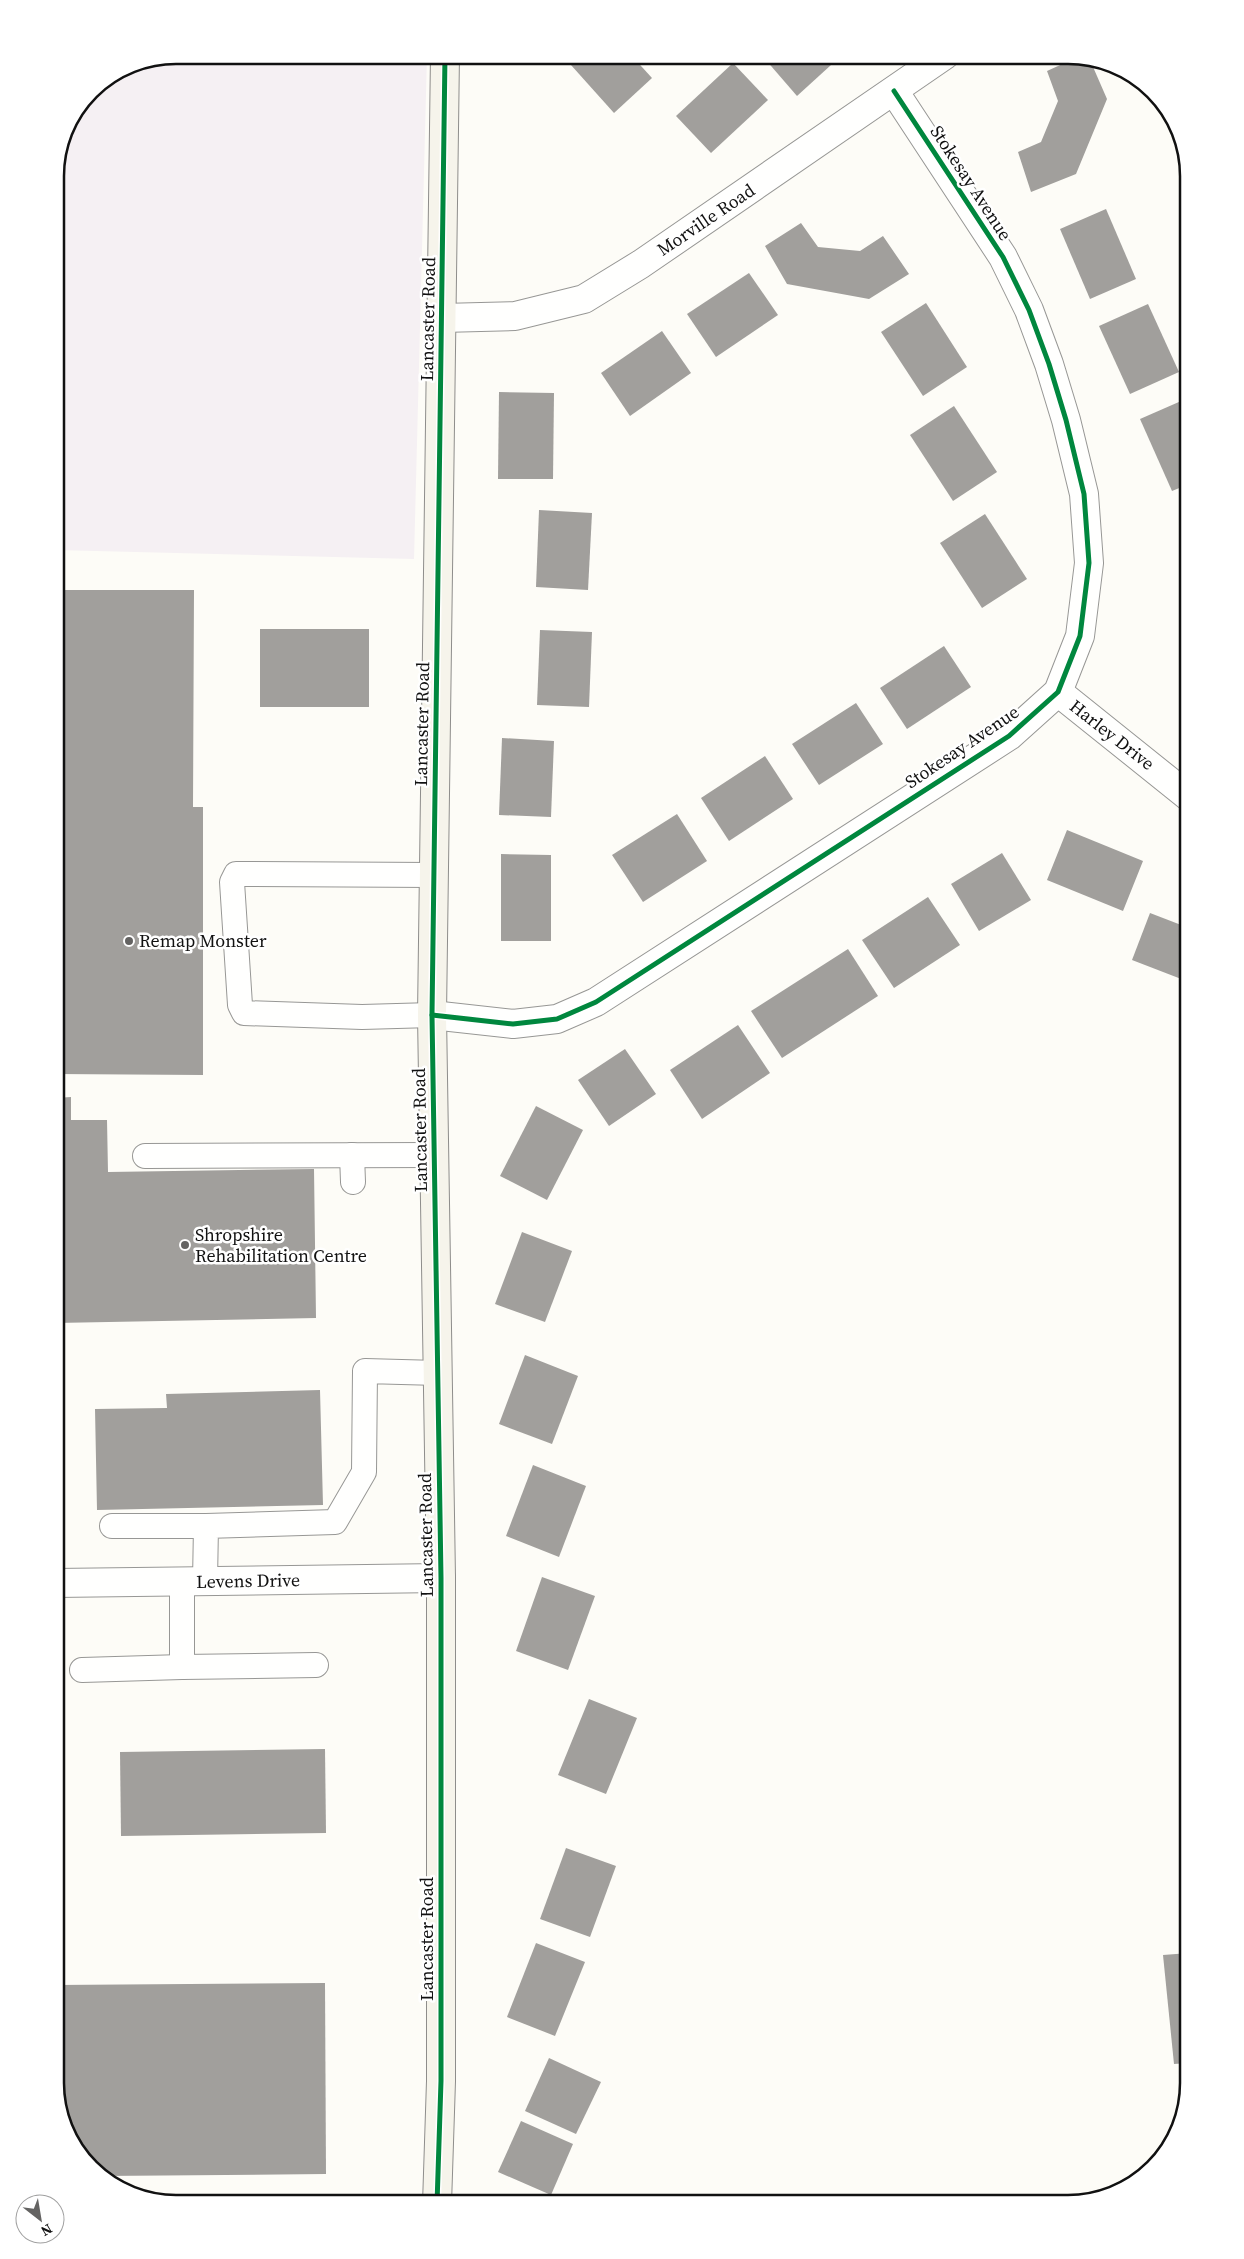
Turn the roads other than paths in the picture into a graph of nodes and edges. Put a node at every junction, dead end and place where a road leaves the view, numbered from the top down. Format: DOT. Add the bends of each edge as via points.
graph roads {
  1 [pos="445,64"];
  2 [pos="932,64"];
  3 [pos="894,91"];
  4 [pos="442,318"];
  5 [pos="1058,692"];
  6 [pos="1180,790"];
  7 [pos="434,875"];
  8 [pos="432,1015"];
  9 [pos="352,1155"];
  10 [pos="435,1155"];
  11 [pos="145,1156"];
  12 [pos="352,1182"];
  13 [pos="438,1373"];
  14 [pos="112,1526"];
  15 [pos="206,1526"];
  16 [pos="441,1578"];
  17 [pos="194,1581"];
  18 [pos="64,1583"];
  19 [pos="316,1665"];
  20 [pos="182,1668"];
  21 [pos="82,1670"];
  22 [pos="437,2195"];
  1 -- 4 [label="street, Lancaster Road"];
  2 -- 3 [label="street, Morville Road"];
  3 -- 4 [label="street, Morville Road" via="649,259 584,299 515,316"];
  3 -- 5 [label="street, Stokesay Avenue" via="1003,257 1029,310 1066,420 1084,494 1089,563 1080,636"];
  4 -- 7 [label="street, Lancaster Road"];
  5 -- 6 [label="street, Harley Drive"];
  5 -- 8 [label="street, Stokesay Avenue" via="1008,736 596,1002 557,1019 512,1024"];
  7 -- 8 [label="street, Lancaster Road"];
  7 -- 8 [label="lane" via="236,874 232,882 240,1005 244,1013 362,1017"];
  8 -- 10 [label="street, Lancaster Road"];
  9 -- 10 [label="lane"];
  9 -- 11 [label="lane"];
  9 -- 12 [label="lane"];
  10 -- 13 [label="street, Lancaster Road"];
  13 -- 15 [label="lane" via="365,1370 364,1472 335,1522"];
  13 -- 16 [label="street, Lancaster Road"];
  14 -- 15 [label="lane"];
  15 -- 17 [label="lane"];
  16 -- 17 [label="street, Levens Drive"];
  16 -- 22 [label="street, Lancaster Road"];
  17 -- 18 [label="street, Levens Drive"];
  17 -- 20 [label="lane"];
  19 -- 20 [label="lane"];
  20 -- 21 [label="lane"];
}
